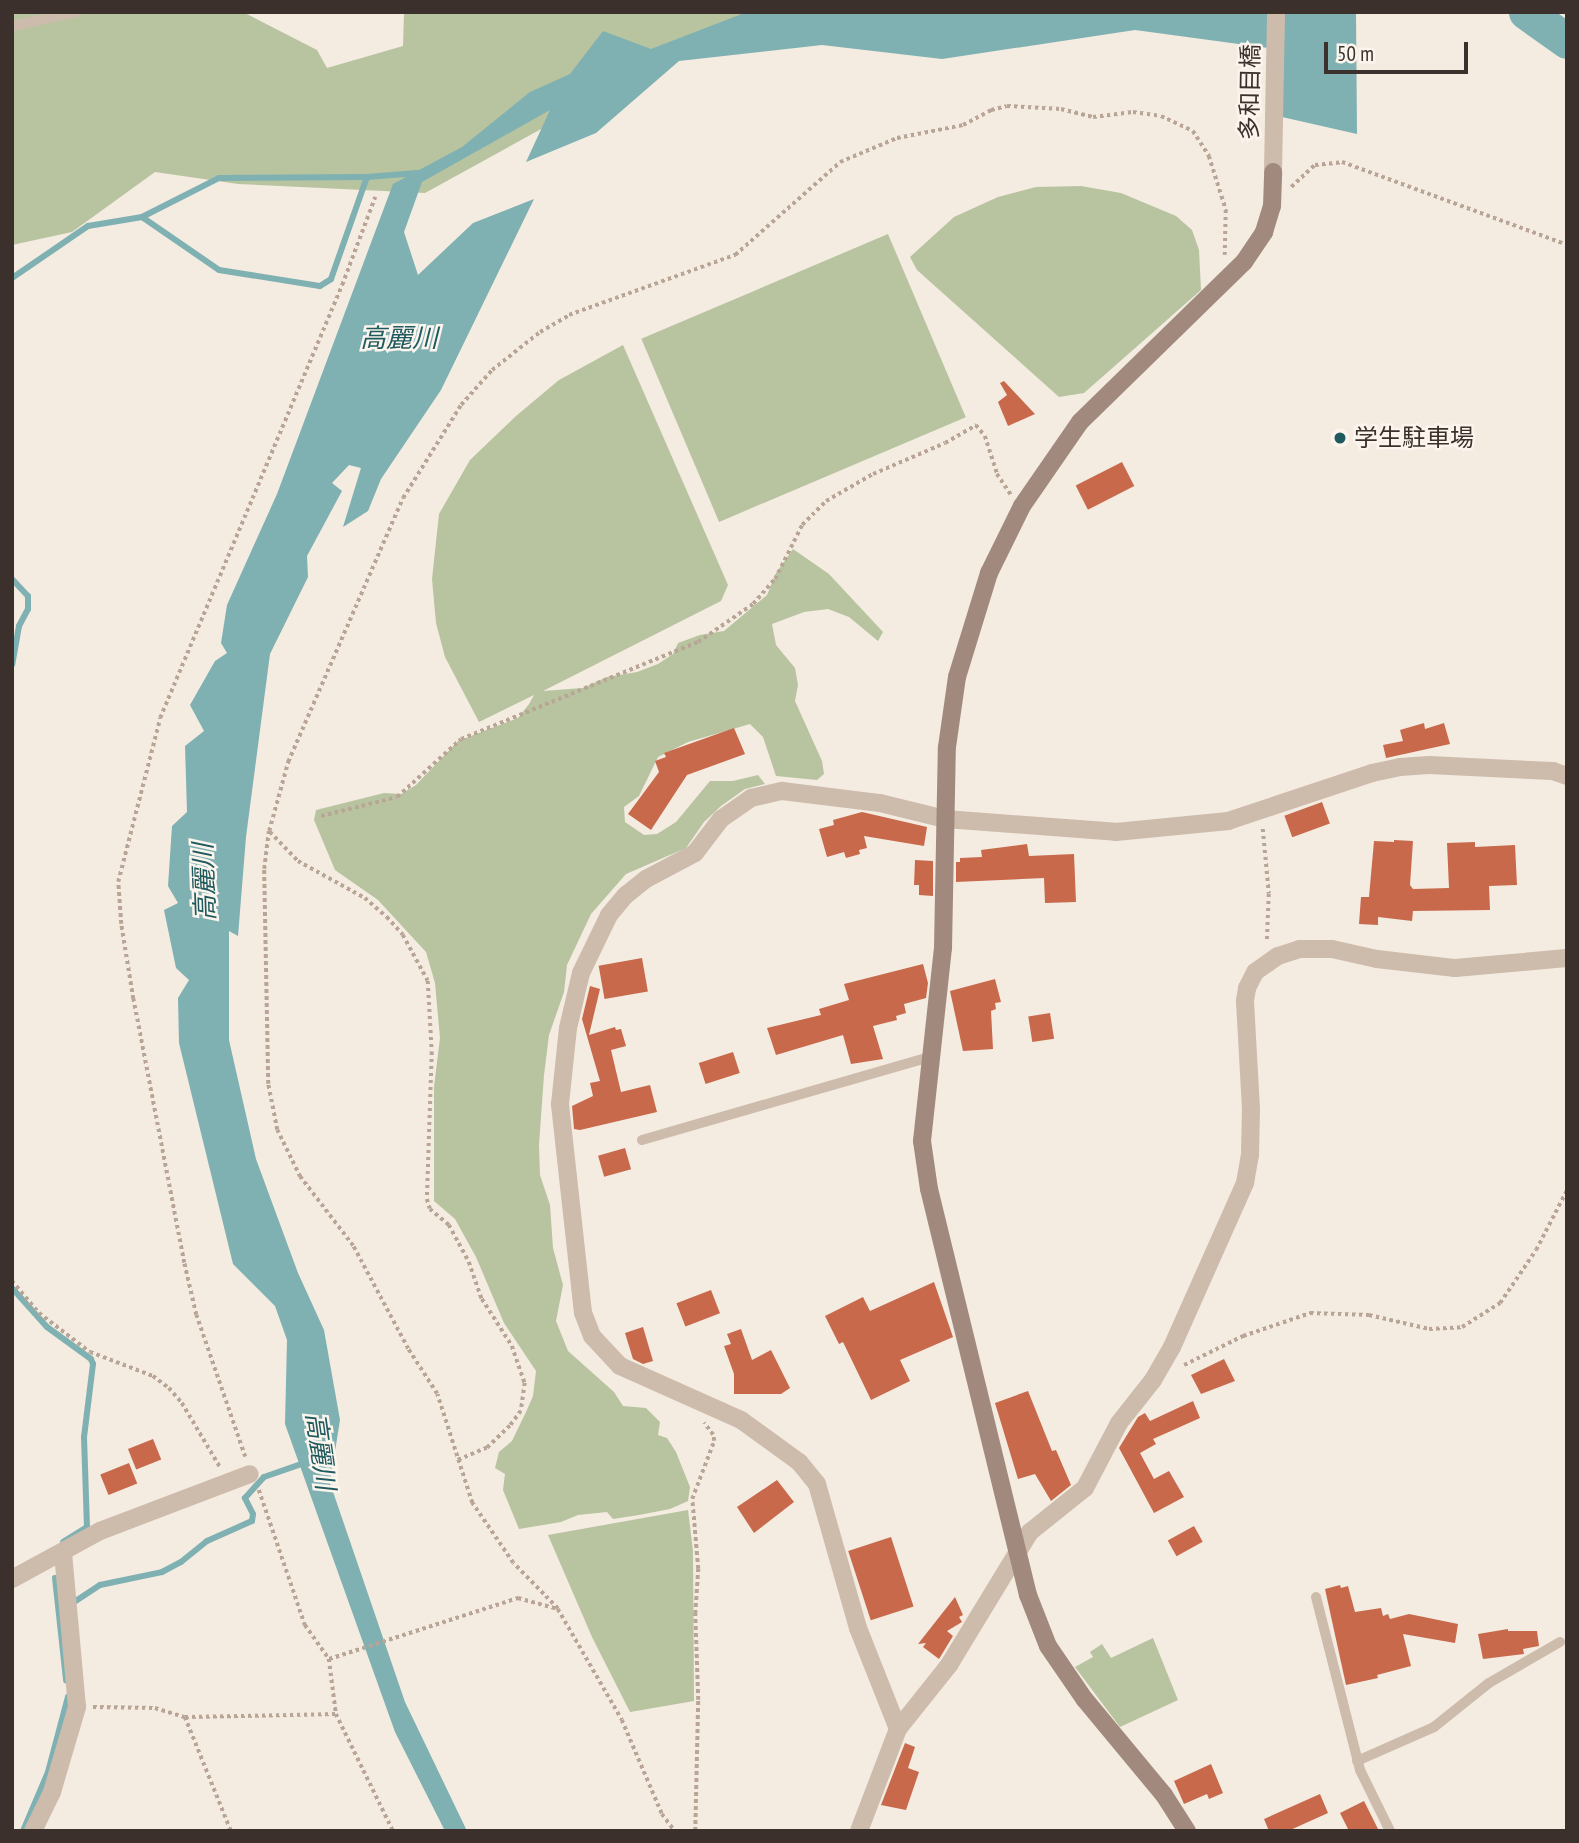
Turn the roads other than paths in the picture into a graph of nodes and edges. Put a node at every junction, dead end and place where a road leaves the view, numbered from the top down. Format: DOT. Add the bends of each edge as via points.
graph roads {
  1 [pos="77,12"];
  2 [pos="1276,12"];
  3 [pos="12,26"];
  4 [pos="1567,776"];
  5 [pos="946,819"];
  6 [pos="1567,958"];
  7 [pos="929,1057"];
  8 [pos="642,1140"];
  9 [pos="250,1475"];
  10 [pos="1017,1550"];
  11 [pos="63,1553"];
  12 [pos="12,1579"];
  13 [pos="1317,1597"];
  14 [pos="1560,1642"];
  15 [pos="898,1729"];
  16 [pos="1357,1761"];
  17 [pos="33,1831"];
  18 [pos="859,1831"];
  19 [pos="1186,1831"];
  20 [pos="1390,1831"];
  1 -- 3 [label="lane"];
  2 -- 5 [label="street, 多和目橋" via="1272,206 1264,233 1233,275 1080,422 1022,506 989,573 957,677 947,747"];
  4 -- 5 [label="street" via="1553,771 1400,767 1228,821 1115,832"];
  5 -- 7 [label="street" via="943,948"];
  5 -- 15 [label="street" via="880,803 782,791 751,798 721,819 695,853 626,894 599,931 581,973 568,1028 560,1104 583,1313 592,1336 620,1366 741,1420 799,1462 817,1484 858,1628"];
  6 -- 10 [label="street" via="1455,968 1332,949 1299,949 1255,972 1245,1001 1251,1109 1245,1183 1172,1348 1153,1380 1119,1423 1085,1488 1030,1532"];
  7 -- 8 [label="lane"];
  7 -- 10 [label="street" via="922,1141 929,1189"];
  9 -- 11 [label="street" via="100,1531"];
  10 -- 15 [label="street" via="949,1665"];
  10 -- 19 [label="street" via="1048,1646 1085,1700 1164,1795"];
  11 -- 12 [label="street"];
  11 -- 17 [label="street" via="77,1707 52,1792"];
  13 -- 16 [label="lane"];
  14 -- 16 [label="lane" via="1489,1683 1434,1727"];
  15 -- 18 [label="street"];
  16 -- 20 [label="lane"];
}
